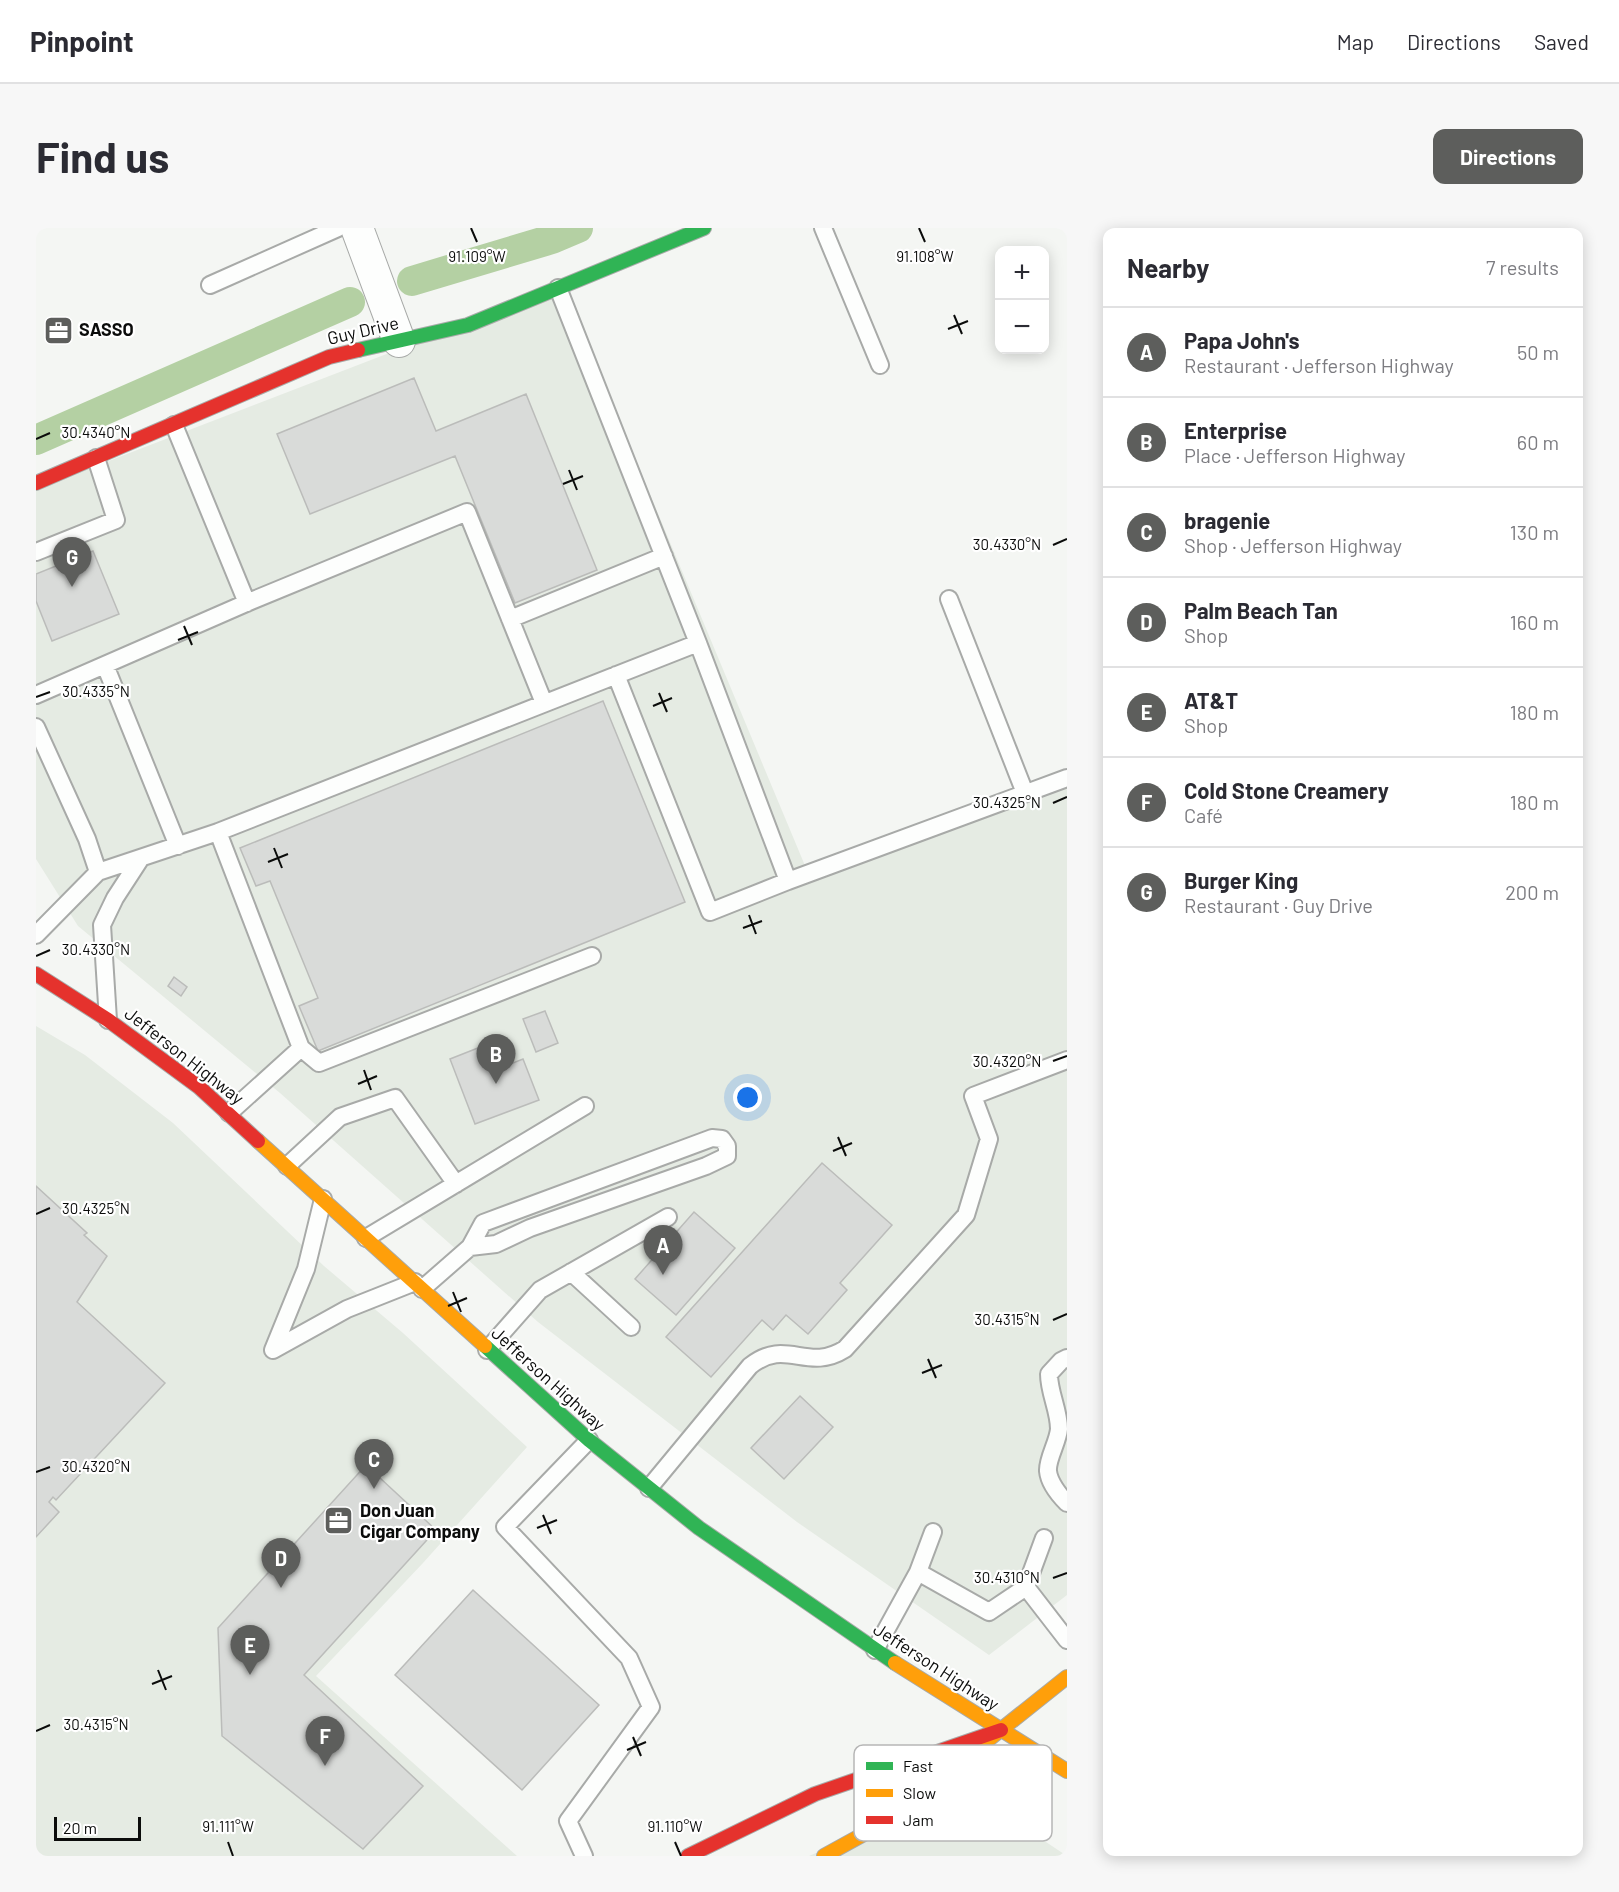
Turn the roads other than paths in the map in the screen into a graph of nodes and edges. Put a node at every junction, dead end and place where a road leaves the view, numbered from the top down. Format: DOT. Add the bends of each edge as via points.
graph roads {
  1 [pos="338,228"];
  2 [pos="357,228"];
  3 [pos="704,228"];
  4 [pos="823,228"];
  5 [pos="210,285"];
  6 [pos="558,288"];
  7 [pos="399,341"];
  8 [pos="880,365"];
  9 [pos="174,425"];
  10 [pos="96,458"];
  11 [pos="36,483"];
  12 [pos="36,552"];
  13 [pos="664,556"];
  14 [pos="949,599"];
  15 [pos="247,603"];
  16 [pos="510,619"];
  17 [pos="698,643"];
  18 [pos="105,665"];
  19 [pos="616,675"];
  20 [pos="36,695"];
  21 [pos="544,703"];
  22 [pos="36,727"];
  23 [pos="1067,777"];
  24 [pos="1025,793"];
  25 [pos="218,832"];
  26 [pos="178,846"];
  27 [pos="141,858"];
  28 [pos="98,872"];
  29 [pos="788,881"];
  30 [pos="36,935"];
  31 [pos="592,956"];
  32 [pos="36,974"];
  33 [pos="108,1020"];
  34 [pos="301,1048"];
  35 [pos="1067,1059"];
  36 [pos="585,1106"];
  37 [pos="229,1113"];
  38 [pos="287,1166"];
  39 [pos="456,1184"];
  40 [pos="323,1199"];
  41 [pos="668,1217"];
  42 [pos="366,1238"];
  43 [pos="470,1247"];
  44 [pos="571,1272"];
  45 [pos="419,1285"];
  46 [pos="631,1327"];
  47 [pos="487,1350"];
  48 [pos="1067,1358"];
  49 [pos="589,1440"];
  50 [pos="649,1488"];
  51 [pos="1067,1503"];
  52 [pos="933,1532"];
  53 [pos="1044,1538"];
  54 [pos="918,1572"];
  55 [pos="1026,1587"];
  56 [pos="1067,1640"];
  57 [pos="875,1650"];
  58 [pos="1067,1677"];
  59 [pos="1001,1730"];
  60 [pos="957,1745"];
  61 [pos="982,1745"];
  62 [pos="1025,1745"];
  63 [pos="1052,1762"];
  64 [pos="1067,1771"];
  65 [pos="854,1781"];
  66 [pos="854,1840"];
  67 [pos="584,1856"];
  68 [pos="687,1856"];
  69 [pos="824,1856"];
  1 -- 5 [label="lane"];
  2 -- 7 [label="street"];
  3 -- 6 [label="main road, Guy Drive"];
  4 -- 8 [label="lane"];
  6 -- 7 [label="main road, Guy Drive" via="468,325"];
  6 -- 13 [label="lane"];
  7 -- 9 [label="main road, Guy Drive" via="329,357"];
  9 -- 10 [label="main road, Guy Drive"];
  9 -- 15 [label="lane"];
  10 -- 11 [label="main road, Guy Drive"];
  10 -- 12 [label="lane" via="116,520"];
  13 -- 16 [label="lane"];
  13 -- 17 [label="lane"];
  14 -- 24 [label="lane"];
  15 -- 16 [label="lane" via="467,512"];
  15 -- 18 [label="lane"];
  16 -- 21 [label="lane"];
  17 -- 19 [label="lane"];
  17 -- 29 [label="lane"];
  18 -- 20 [label="lane"];
  18 -- 26 [label="lane"];
  19 -- 21 [label="lane"];
  19 -- 29 [label="lane" via="710,912"];
  21 -- 25 [label="lane"];
  22 -- 28 [label="lane"];
  23 -- 24 [label="lane"];
  24 -- 29 [label="lane"];
  25 -- 26 [label="lane"];
  25 -- 34 [label="lane"];
  26 -- 27 [label="lane"];
  27 -- 28 [label="lane"];
  27 -- 33 [label="lane" via="102,925"];
  28 -- 30 [label="lane"];
  31 -- 34 [label="lane" via="319,1063"];
  32 -- 33 [label="main road, Jefferson Highway"];
  33 -- 37 [label="main road, Jefferson Highway"];
  34 -- 37 [label="lane"];
  35 -- 50 [label="lane" via="973,1096 989,1139 966,1215 845,1349 825,1358 782,1353 761,1357"];
  36 -- 39 [label="lane"];
  37 -- 38 [label="main road, Jefferson Highway"];
  38 -- 39 [label="lane" via="340,1117 395,1098"];
  38 -- 40 [label="main road, Jefferson Highway"];
  39 -- 42 [label="lane"];
  40 -- 42 [label="main road, Jefferson Highway"];
  40 -- 45 [label="lane" via="306,1269 273,1350 347,1309"];
  41 -- 44 [label="lane"];
  42 -- 45 [label="main road, Jefferson Highway"];
  43 -- 43 [label="lane" via="496,1244 530,1228 706,1166 727,1156 727,1146 722,1139 712,1138 483,1223"];
  43 -- 45 [label="lane"];
  44 -- 46 [label="lane"];
  44 -- 47 [label="lane" via="540,1290"];
  45 -- 47 [label="main road, Jefferson Highway"];
  47 -- 49 [label="main road, Jefferson Highway"];
  48 -- 51 [label="lane" via="1049,1374 1059,1432 1048,1470"];
  49 -- 50 [label="main road, Jefferson Highway"];
  49 -- 67 [label="lane" via="505,1527 629,1658 651,1707 568,1821"];
  50 -- 57 [label="main road, Jefferson Highway" via="699,1528"];
  52 -- 54 [label="lane"];
  53 -- 55 [label="lane"];
  54 -- 55 [label="lane" via="989,1612"];
  54 -- 57 [label="lane"];
  55 -- 56 [label="lane"];
  57 -- 59 [label="main road, Jefferson Highway"];
  58 -- 59 [label="main road"];
  59 -- 60 [label="main road"];
  59 -- 61 [label="main road"];
  59 -- 62 [label="main road, Jefferson Highway"];
  63 -- 64 [label="main road, Jefferson Highway"];
  65 -- 68 [label="main road" via="815,1794"];
  66 -- 69 [label="main road"];
}
